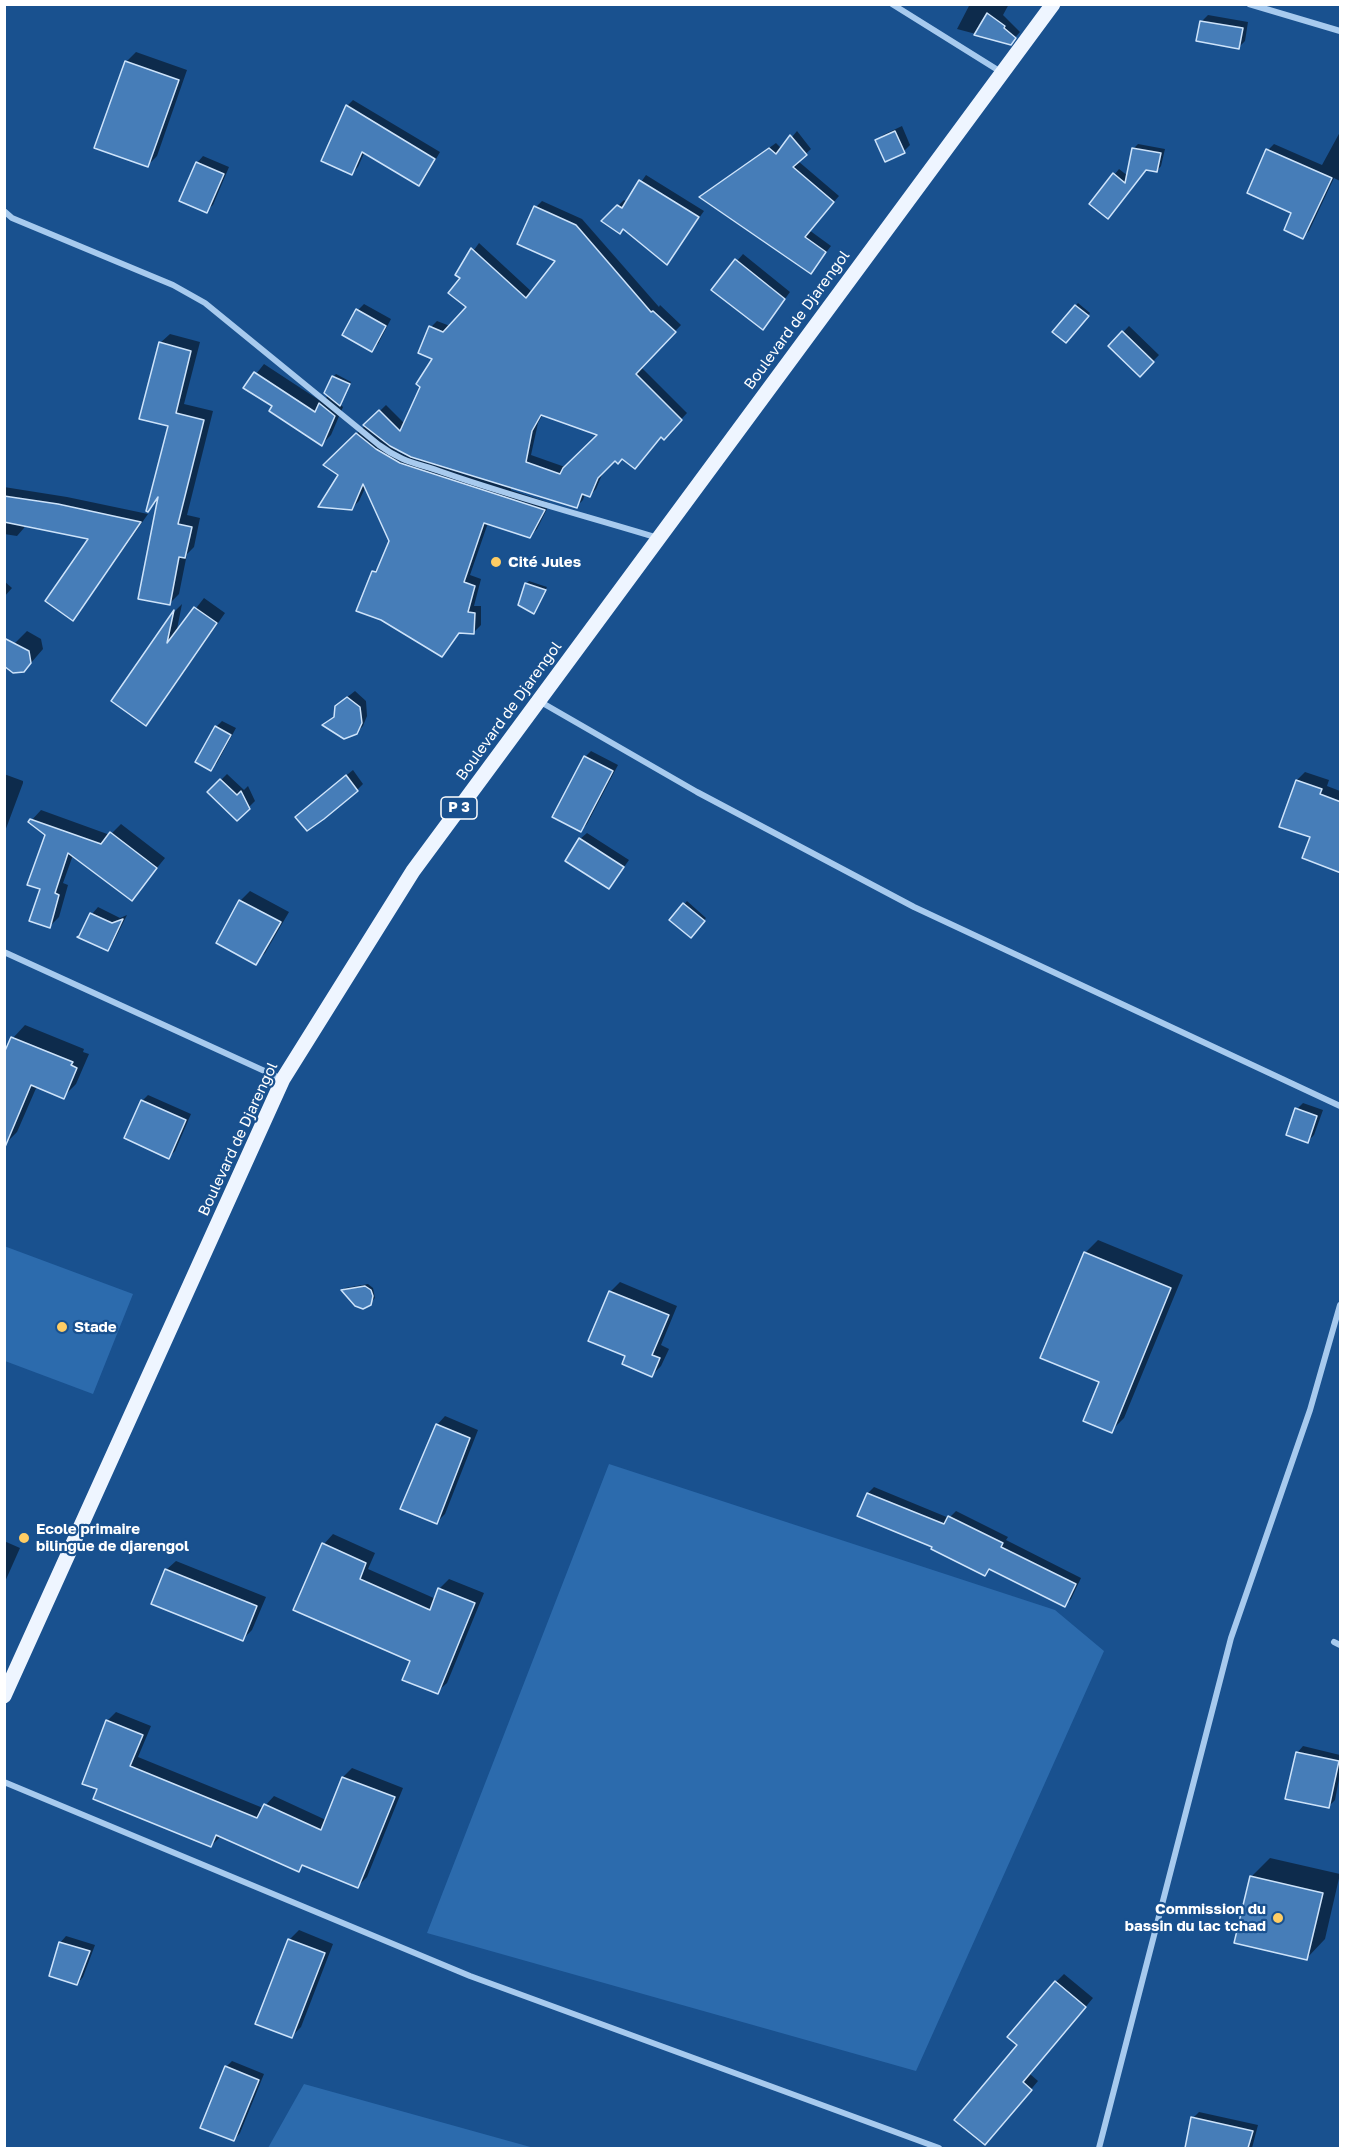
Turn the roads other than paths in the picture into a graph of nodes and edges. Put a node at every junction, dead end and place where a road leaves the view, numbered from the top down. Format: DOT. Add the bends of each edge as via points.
graph roads {
  1 [pos="892,4"];
  2 [pos="1053,4"];
  3 [pos="1249,4"];
  4 [pos="1341,31"];
  5 [pos="1003,72"];
  6 [pos="4,211"];
  7 [pos="658,538"];
  8 [pos="539,701"];
  9 [pos="4,952"];
  10 [pos="283,1079"];
  11 [pos="1341,1106"];
  12 [pos="1341,1305"];
  13 [pos="4,1696"];
  14 [pos="4,1782"];
  15 [pos="939,2148"];
  16 [pos="1099,2148"];
  1 -- 5 [label="street"];
  2 -- 5 [label="main road, Boulevard de Djarengol / P 3"];
  3 -- 4 [label="street"];
  5 -- 7 [label="main road, Boulevard de Djarengol / P 3"];
  6 -- 7 [label="street" via="12,218 173,285 205,303 401,460"];
  7 -- 8 [label="main road, Boulevard de Djarengol / P 3"];
  8 -- 10 [label="main road, Boulevard de Djarengol / P 3" via="413,871"];
  8 -- 11 [label="street" via="697,792 914,907"];
  9 -- 10 [label="street"];
  10 -- 13 [label="main road, Boulevard de Djarengol / P 3"];
  12 -- 16 [label="street" via="1310,1410 1231,1638"];
  14 -- 15 [label="street" via="470,1976"];
}
